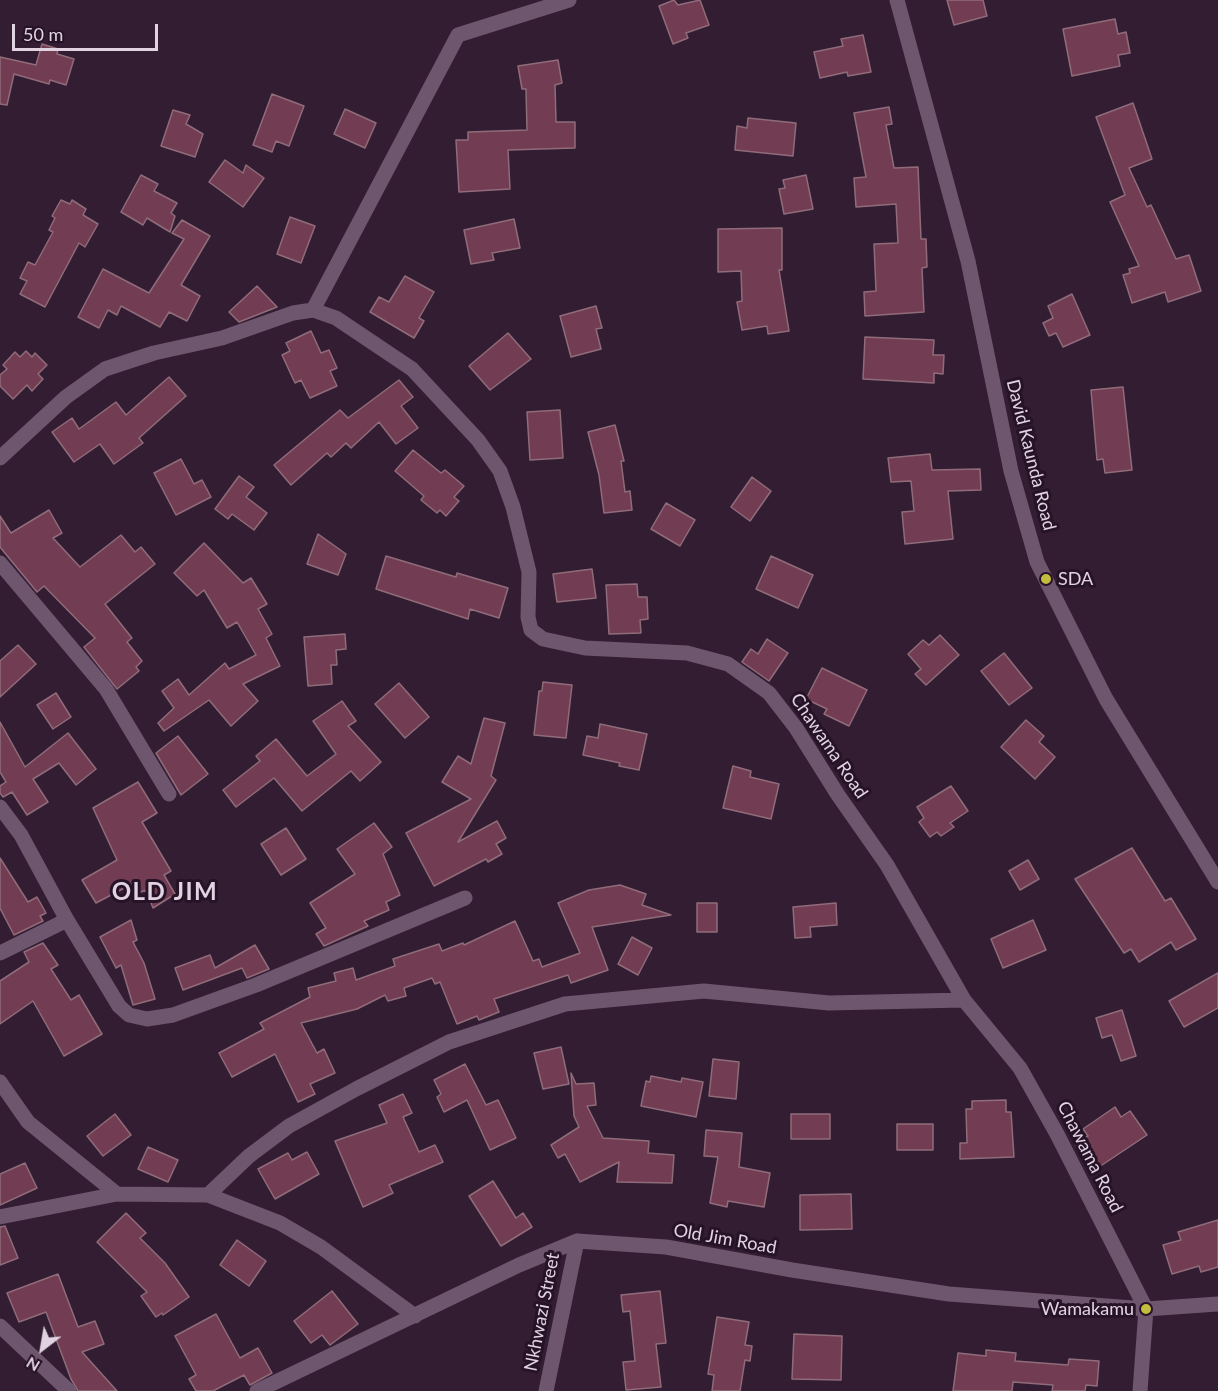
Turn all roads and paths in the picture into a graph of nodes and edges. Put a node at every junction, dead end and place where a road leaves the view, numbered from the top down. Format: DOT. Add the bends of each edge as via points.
graph roads {
  1 [pos="568,0"];
  2 [pos="897,0"];
  3 [pos="314,310"];
  4 [pos="0,458"];
  5 [pos="0,563"];
  6 [pos="169,794"];
  7 [pos="0,807"];
  8 [pos="1218,882"];
  9 [pos="465,898"];
  10 [pos="67,920"];
  11 [pos="0,953"];
  12 [pos="964,1000"];
  13 [pos="0,1082"];
  14 [pos="117,1194"];
  15 [pos="208,1195"];
  16 [pos="0,1217"];
  17 [pos="577,1241"];
  18 [pos="1218,1304"];
  19 [pos="1146,1309"];
  20 [pos="415,1316"];
  21 [pos="0,1326"];
  22 [pos="69,1391"];
  23 [pos="257,1391"];
  24 [pos="546,1391"];
  25 [pos="1140,1391"];
  1 -- 3 [label="street" via="458,35"];
  2 -- 8 [label="street, David Kaunda Road" via="968,261 1011,471 1037,562 1106,699"];
  3 -- 4 [label="street" via="292,313 222,338 154,352 105,369 66,397"];
  3 -- 12 [label="street, Chawama Road" via="336,318 412,369 478,440 500,471 529,572 531,630 543,639 585,648 687,653 729,664 769,693 887,865"];
  5 -- 6 [label="street" via="106,689"];
  7 -- 10 [label="street" via="21,835"];
  9 -- 10 [label="street" via="256,985 173,1015 147,1019 129,1015 119,1006"];
  10 -- 11 [label="street"];
  12 -- 15 [label="street" via="829,1003 704,991 565,1004 449,1042 356,1089 289,1126 249,1156"];
  12 -- 19 [label="street, Chawama Road" via="1020,1068"];
  13 -- 14 [label="street" via="28,1122"];
  14 -- 15 [label="street"];
  14 -- 16 [label="street"];
  15 -- 20 [label="street" via="280,1223 321,1247"];
  17 -- 19 [label="street, Old Jim Road" via="666,1247 950,1294"];
  17 -- 20 [label="street, Old Jim Road"];
  17 -- 24 [label="street, Nkhwazi Street"];
  18 -- 19 [label="street, Old Jim Road"];
  19 -- 25 [label="street"];
  20 -- 23 [label="street, Old Jim Road"];
  21 -- 22 [label="street"];
}
